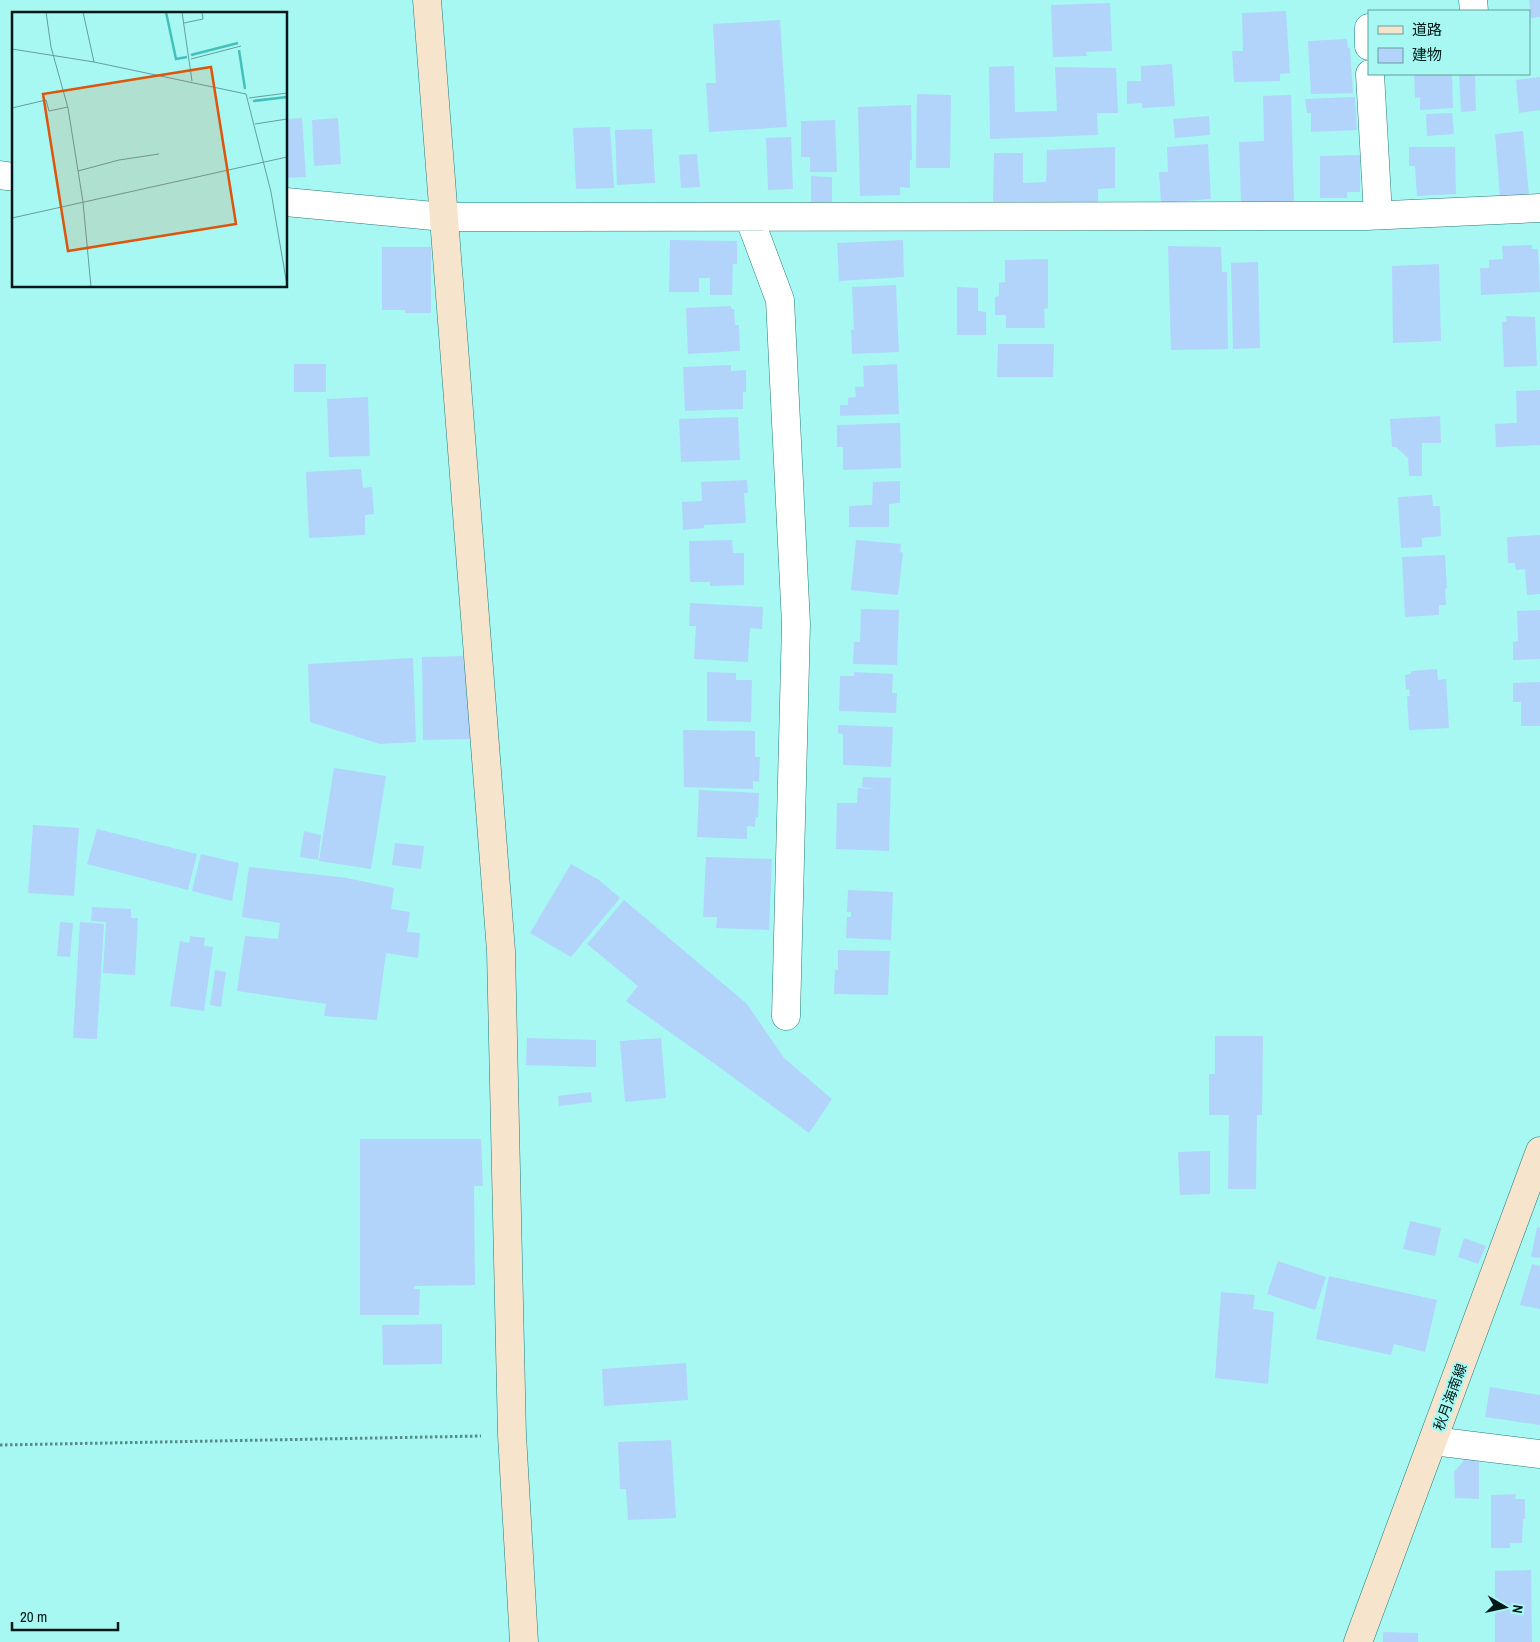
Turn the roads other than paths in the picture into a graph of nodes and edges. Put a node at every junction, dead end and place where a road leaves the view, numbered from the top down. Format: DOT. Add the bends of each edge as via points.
graph roads {
  1 [pos="427,0"];
  2 [pos="1370,75"];
  3 [pos="288,202"];
  4 [pos="1540,208"];
  5 [pos="1378,215"];
  6 [pos="444,217"];
  7 [pos="749,217"];
  8 [pos="786,1016"];
  9 [pos="1540,1151"];
  10 [pos="1433,1441"];
  11 [pos="1540,1454"];
  12 [pos="524,1642"];
  13 [pos="1358,1642"];
  1 -- 6 [label="street"];
  2 -- 5 [label="street"];
  3 -- 6 [label="street"];
  4 -- 5 [label="street"];
  5 -- 7 [label="street"];
  6 -- 7 [label="street"];
  6 -- 12 [label="street" via="501,951 512,1435"];
  7 -- 8 [label="street" via="780,300 796,624"];
  9 -- 10 [label="street, 秋月海南線"];
  10 -- 11 [label="street"];
  10 -- 13 [label="street, 秋月海南線"];
}
